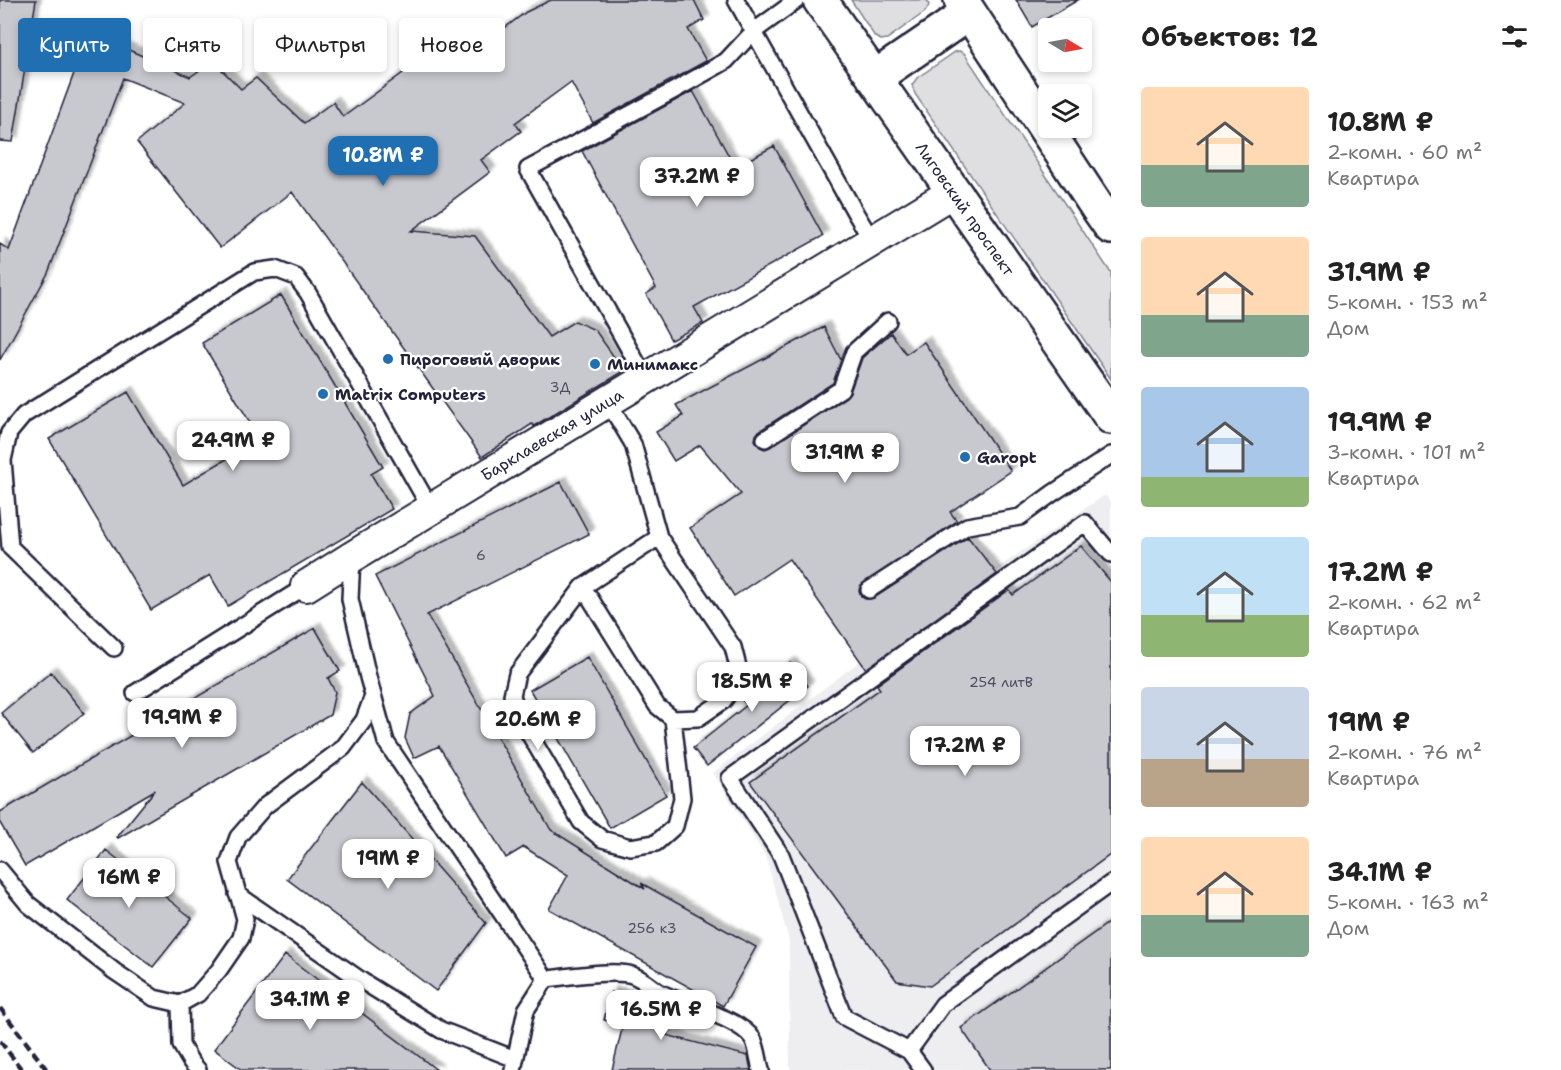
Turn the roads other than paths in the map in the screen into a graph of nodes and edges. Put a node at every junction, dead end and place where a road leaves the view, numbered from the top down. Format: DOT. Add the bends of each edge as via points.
graph roads {
  1 [pos="736,0"];
  2 [pos="797,0"];
  3 [pos="820,0"];
  4 [pos="965,7"];
  5 [pos="753,32"];
  6 [pos="874,78"];
  7 [pos="953,192"];
  8 [pos="1111,227"];
  9 [pos="873,242"];
  10 [pos="888,321"];
  11 [pos="646,379"];
  12 [pos="608,402"];
  13 [pos="1111,417"];
  14 [pos="765,439"];
  15 [pos="1111,455"];
  16 [pos="431,509"];
  17 [pos="659,537"];
  18 [pos="1111,554"];
  19 [pos="352,556"];
  20 [pos="306,586"];
  21 [pos="584,587"];
  22 [pos="869,590"];
  23 [pos="114,648"];
  24 [pos="135,693"];
  25 [pos="373,696"];
  26 [pos="673,718"];
  27 [pos="0,870"];
  28 [pos="1111,883"];
  29 [pos="237,894"];
  30 [pos="546,979"];
  31 [pos="180,1004"];
  32 [pos="909,1050"];
  33 [pos="514,1064"];
  34 [pos="198,1070"];
  35 [pos="761,1070"];
  36 [pos="923,1070"];
  1 -- 5 [label="lane"];
  2 -- 5 [label="lane"];
  3 -- 6 [label="main road, Лиговский проспект"];
  4 -- 6 [label="main road"];
  4 -- 8 [label="main road"];
  5 -- 9 [label="lane"];
  5 -- 11 [label="lane" via="726,61 528,169"];
  6 -- 7 [label="main road, Лиговский проспект"];
  7 -- 9 [label="street, Барклаевская улица"];
  7 -- 13 [label="main road, Лиговский проспект"];
  9 -- 11 [label="street, Барклаевская улица"];
  10 -- 14 [label="lane" via="854,352 841,389"];
  11 -- 12 [label="street, Барклаевская улица"];
  12 -- 16 [label="street, Барклаевская улица"];
  12 -- 17 [label="lane" via="633,444"];
  15 -- 22 [label="lane" via="1020,517 967,525"];
  16 -- 19 [label="street, Барклаевская улица"];
  16 -- 23 [label="lane" via="308,293 296,277 275,269 254,272 24,415 9,433 3,460 10,547"];
  17 -- 21 [label="lane"];
  17 -- 26 [label="lane" via="733,647 738,668 734,686 723,701 698,718"];
  18 -- 32 [label="lane" via="1085,523 730,778 781,855 844,1017"];
  19 -- 20 [label="street, Барклаевская улица"];
  19 -- 25 [label="lane" via="350,599"];
  20 -- 24 [label="lane"];
  21 -- 26 [label="lane" via="657,706"];
  21 -- 26 [label="lane" via="517,674 512,695 517,712 581,822 602,839 630,847 656,843 675,826 682,798"];
  25 -- 29 [label="lane" via="364,720 343,748 265,806 238,837 229,862"];
  25 -- 30 [label="lane" via="386,742"];
  27 -- 31 [label="lane" via="28,904 114,971 154,998"];
  28 -- 32 [label="lane" via="943,1004"];
  29 -- 31 [label="lane" via="245,919 241,938 198,994"];
  29 -- 33 [label="lane" via="362,981 441,1030"];
  30 -- 33 [label="lane" via="526,1010"];
  30 -- 35 [label="lane" via="612,972 633,975 659,992 741,1028 753,1039"];
  31 -- 34 [label="lane" via="181,1045"];
  32 -- 36 [label="lane"];
}
